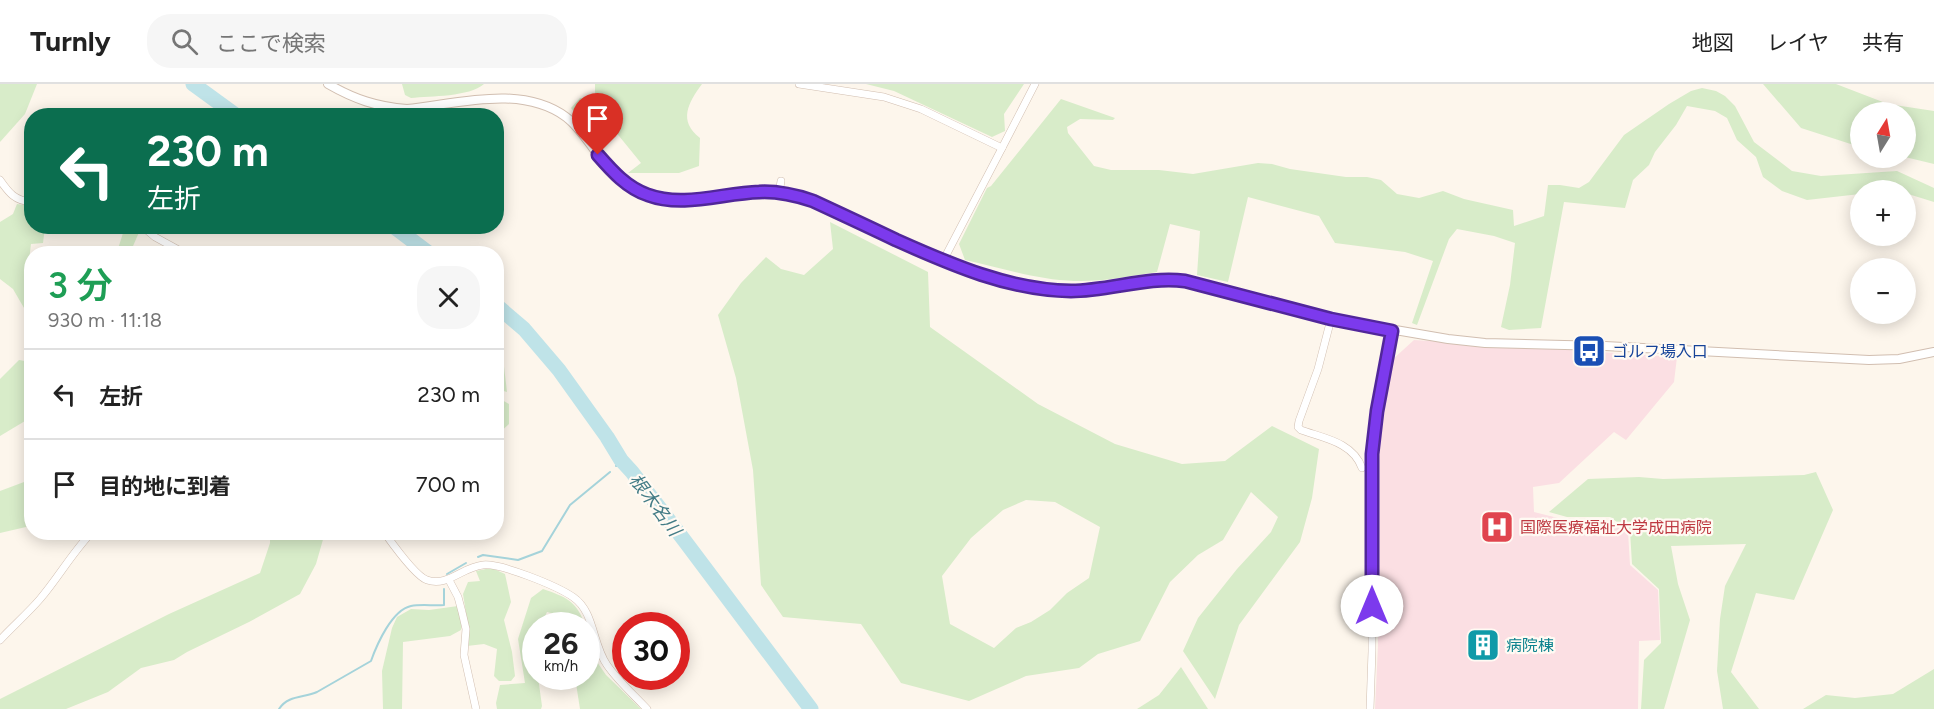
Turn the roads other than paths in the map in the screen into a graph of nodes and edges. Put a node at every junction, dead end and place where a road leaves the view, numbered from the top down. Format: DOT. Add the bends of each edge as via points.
graph roads {
  1 [pos="328,84"];
  2 [pos="799,84"];
  3 [pos="1035,84"];
  4 [pos="392,108"];
  5 [pos="416,108"];
  6 [pos="1002,148"];
  7 [pos="0,180"];
  8 [pos="781,181"];
  9 [pos="779,193"];
  10 [pos="24,201"];
  11 [pos="151,234"];
  12 [pos="171,246"];
  13 [pos="943,261"];
  14 [pos="1331,319"];
  15 [pos="1392,331"];
  16 [pos="1934,352"];
  17 [pos="1362,468"];
  18 [pos="85,540"];
  19 [pos="391,540"];
  20 [pos="449,580"];
  21 [pos="0,640"];
  22 [pos="476,709"];
  23 [pos="647,709"];
  24 [pos="1370,709"];
  1 -- 4 [label="street" via="356,99"];
  2 -- 6 [label="street" via="884,97 921,109"];
  3 -- 6 [label="street"];
  5 -- 9 [label="street" via="508,98 545,106 567,118 617,176 649,196 677,199"];
  6 -- 13 [label="street"];
  7 -- 10 [label="street" via="13,198"];
  8 -- 9 [label="street"];
  9 -- 13 [label="street" via="813,201"];
  11 -- 12 [label="street"];
  13 -- 14 [label="street" via="1002,281 1056,290 1185,281"];
  14 -- 15 [label="street"];
  14 -- 17 [label="street" via="1298,427 1334,440 1355,456"];
  15 -- 16 [label="street" via="1485,343 1869,360"];
  15 -- 24 [label="street" via="1372,454"];
  18 -- 21 [label="street" via="39,600"];
  19 -- 20 [label="street" via="422,577"];
  20 -- 22 [label="street" via="466,629 464,655"];
  20 -- 23 [label="street" via="473,567 496,566 572,596 588,615 607,665"];
}
